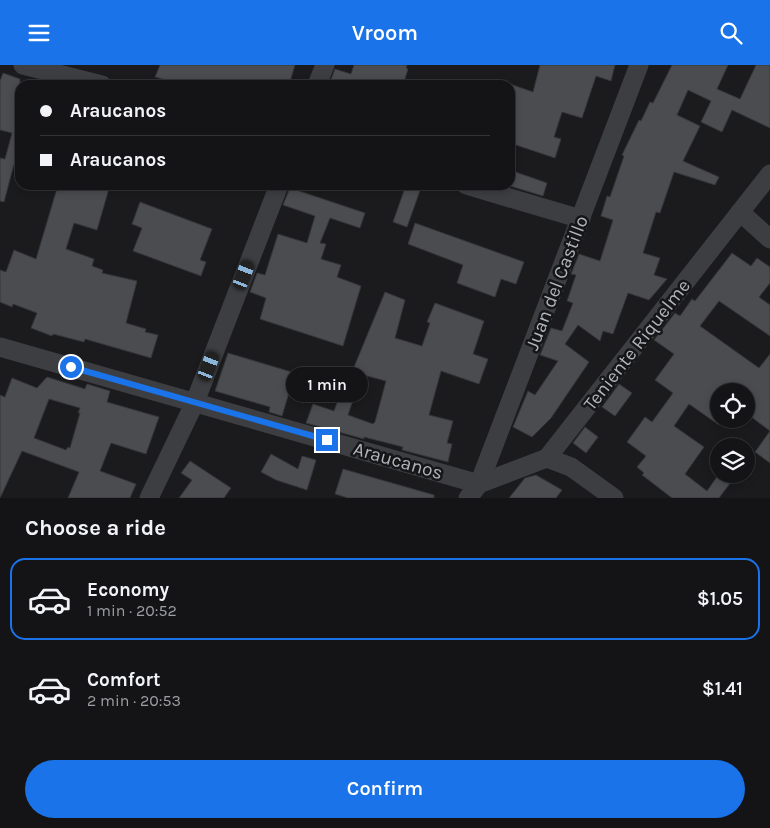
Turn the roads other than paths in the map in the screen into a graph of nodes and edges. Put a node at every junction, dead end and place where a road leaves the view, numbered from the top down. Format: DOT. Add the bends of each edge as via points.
graph roads {
  1 [pos="23,65"];
  2 [pos="325,65"];
  3 [pos="639,65"];
  4 [pos="82,80"];
  5 [pos="319,80"];
  6 [pos="770,175"];
  7 [pos="277,190"];
  8 [pos="483,190"];
  9 [pos="740,212"];
  10 [pos="581,219"];
  11 [pos="770,239"];
  12 [pos="0,347"];
  13 [pos="195,402"];
  14 [pos="547,457"];
  15 [pos="474,491"];
  16 [pos="149,498"];
  17 [pos="614,498"];
  1 -- 4 [label="street"];
  2 -- 5 [label="street"];
  3 -- 10 [label="street, Juan del Castillo"];
  6 -- 9 [label="street, Teniente Riquelme"];
  7 -- 13 [label="street"];
  8 -- 10 [label="street"];
  9 -- 11 [label="street"];
  9 -- 14 [label="street, Teniente Riquelme"];
  10 -- 15 [label="street, Juan del Castillo"];
  12 -- 13 [label="street, Araucanos"];
  13 -- 15 [label="street, Araucanos"];
  13 -- 16 [label="street"];
  14 -- 15 [label="street"];
  14 -- 17 [label="street" via="571,467"];
}
